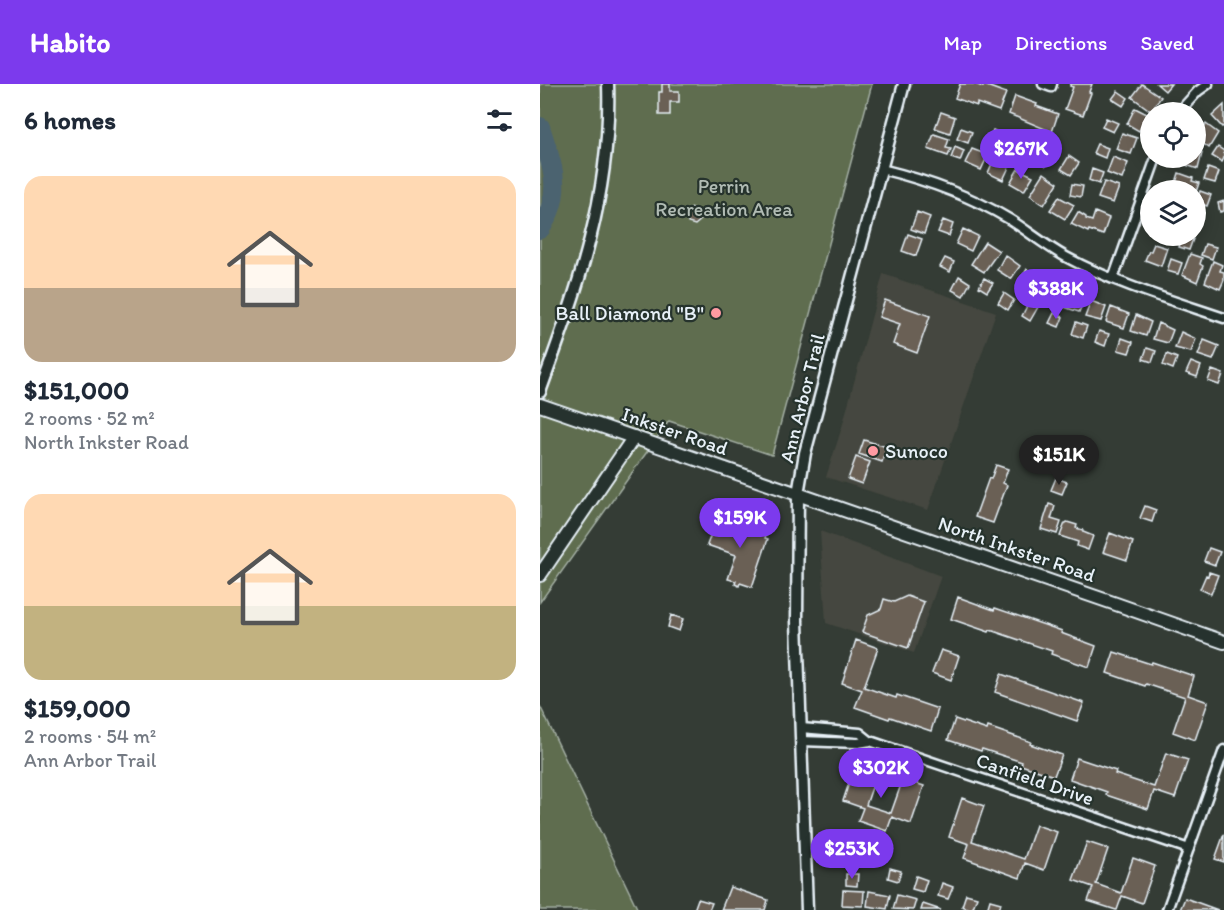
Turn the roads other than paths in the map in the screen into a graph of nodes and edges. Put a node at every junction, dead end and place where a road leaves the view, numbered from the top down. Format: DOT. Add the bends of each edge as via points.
graph roads {
  1 [pos="608,84"];
  2 [pos="904,84"];
  3 [pos="1043,84"];
  4 [pos="1052,84"];
  5 [pos="1208,84"];
  6 [pos="1188,102"];
  7 [pos="1152,168"];
  8 [pos="881,169"];
  9 [pos="1113,279"];
  10 [pos="1224,318"];
  11 [pos="540,392"];
  12 [pos="540,405"];
  13 [pos="634,437"];
  14 [pos="798,494"];
  15 [pos="540,575"];
  16 [pos="1224,642"];
  17 [pos="801,728"];
  18 [pos="801,741"];
  19 [pos="870,741"];
  20 [pos="1224,750"];
  21 [pos="1189,849"];
  22 [pos="807,910"];
  23 [pos="1167,910"];
  1 -- 11 [label="street" via="606,145 597,215"];
  2 -- 8 [label="street, Ann Arbor Trail"];
  3 -- 4 [label="street"];
  5 -- 6 [label="street"];
  7 -- 9 [label="street"];
  8 -- 9 [label="street" via="969,198 1065,256"];
  8 -- 14 [label="street, Ann Arbor Trail" via="804,453"];
  9 -- 10 [label="street"];
  12 -- 13 [label="main road, Inkster Road"];
  13 -- 14 [label="main road, Inkster Road"];
  13 -- 15 [label="main road"];
  14 -- 16 [label="main road, North Inkster Road"];
  14 -- 17 [label="street, Ann Arbor Trail"];
  17 -- 18 [label="street, Ann Arbor Trail"];
  17 -- 19 [label="street, Canfield Drive" via="860,733"];
  18 -- 19 [label="street, Canfield Drive"];
  18 -- 22 [label="street, Ann Arbor Trail"];
  19 -- 21 [label="street, Canfield Drive"];
  20 -- 21 [label="street"];
  21 -- 23 [label="street"];
}
